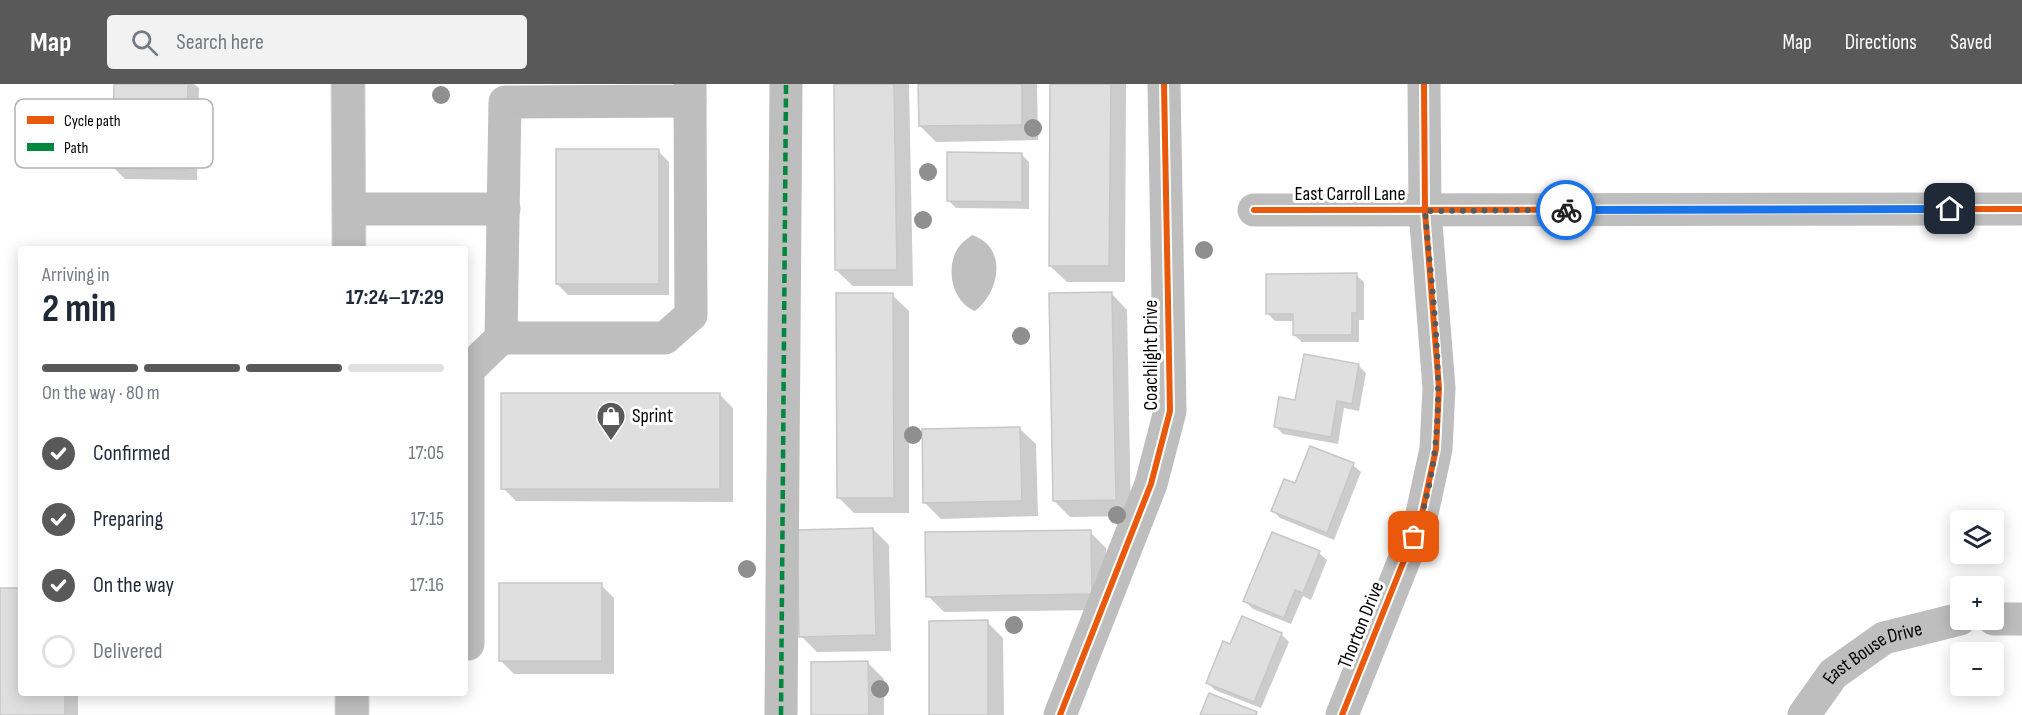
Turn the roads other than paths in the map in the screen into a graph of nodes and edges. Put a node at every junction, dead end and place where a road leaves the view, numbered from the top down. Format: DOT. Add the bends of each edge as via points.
graph roads {
  1 [pos="348,84"];
  2 [pos="786,84"];
  3 [pos="1164,84"];
  4 [pos="1424,84"];
  5 [pos="505,93"];
  6 [pos="690,93"];
  7 [pos="349,209"];
  8 [pos="504,209"];
  9 [pos="2022,209"];
  10 [pos="1254,210"];
  11 [pos="1425,211"];
  12 [pos="349,246"];
  13 [pos="501,338"];
  14 [pos="468,369"];
  15 [pos="2004,619"];
  16 [pos="2022,619"];
  17 [pos="1950,622"];
  18 [pos="352,696"];
  19 [pos="352,715"];
  20 [pos="781,715"];
  21 [pos="1060,715"];
  22 [pos="1342,715"];
  23 [pos="1804,715"];
  1 -- 7 [label="street"];
  2 -- 20 [label="street"];
  3 -- 21 [label="street, Coachlight Drive" via="1170,411 1151,484"];
  4 -- 11 [label="street, Thorton Drive"];
  5 -- 6 [label="street"];
  5 -- 8 [label="street"];
  6 -- 13 [label="street" via="691,315 665,338"];
  7 -- 8 [label="street"];
  7 -- 12 [label="street"];
  8 -- 13 [label="street"];
  9 -- 11 [label="street, East Carroll Lane"];
  10 -- 11 [label="street, East Carroll Lane"];
  11 -- 22 [label="street, Thorton Drive" via="1439,388 1436,449 1421,518"];
  13 -- 14 [label="street"];
  15 -- 16 [label="street"];
  17 -- 23 [label="street, East Bouse Drive" via="1884,638 1833,674"];
  18 -- 19 [label="street"];
}
